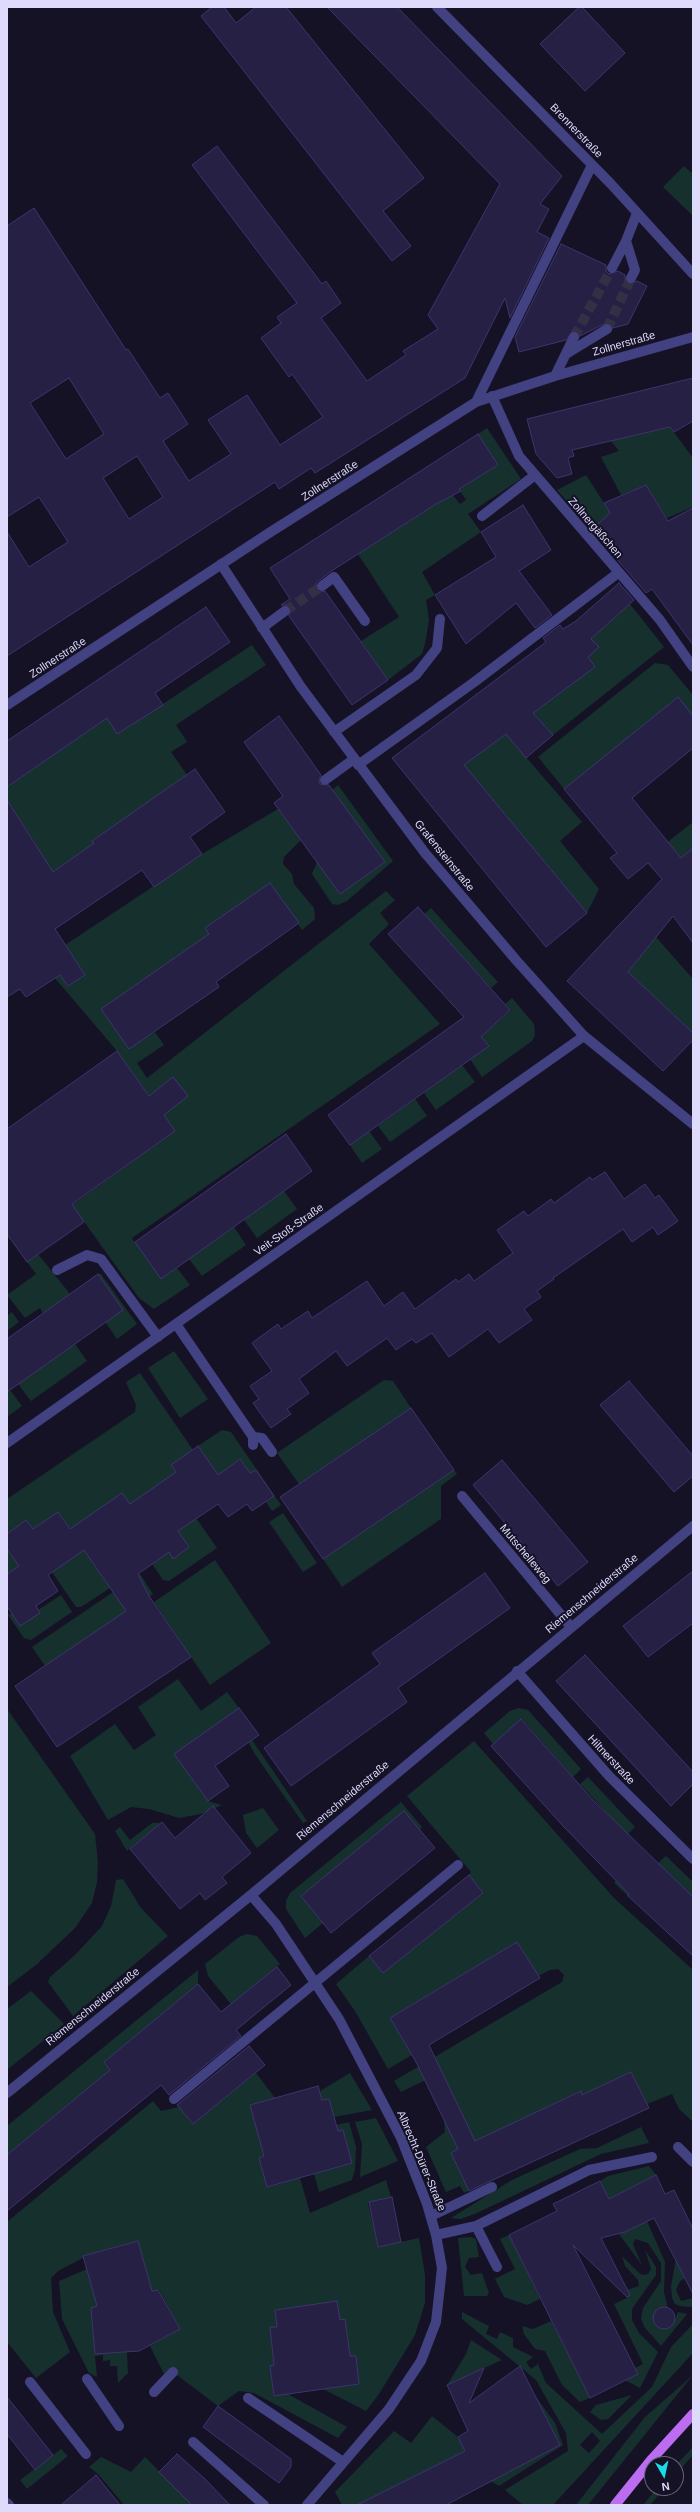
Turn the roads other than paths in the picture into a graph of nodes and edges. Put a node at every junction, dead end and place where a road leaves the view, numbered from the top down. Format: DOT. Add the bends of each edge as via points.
graph roads {
  1 [pos="437,7"];
  2 [pos="592,165"];
  3 [pos="637,213"];
  4 [pos="626,241"];
  5 [pos="612,268"];
  6 [pos="693,274"];
  7 [pos="631,278"];
  8 [pos="607,329"];
  9 [pos="574,337"];
  10 [pos="693,337"];
  11 [pos="566,354"];
  12 [pos="555,376"];
  13 [pos="492,396"];
  14 [pos="476,402"];
  15 [pos="535,475"];
  16 [pos="482,516"];
  17 [pos="221,564"];
  18 [pos="618,573"];
  19 [pos="322,586"];
  20 [pos="285,612"];
  21 [pos="440,618"];
  22 [pos="365,621"];
  23 [pos="262,628"];
  24 [pos="693,667"];
  25 [pos="7,705"];
  26 [pos="334,732"];
  27 [pos="356,762"];
  28 [pos="325,780"];
  29 [pos="584,1036"];
  30 [pos="693,1124"];
  31 [pos="57,1270"];
  32 [pos="176,1324"];
  33 [pos="158,1337"];
  34 [pos="7,1443"];
  35 [pos="272,1452"];
  36 [pos="462,1496"];
  37 [pos="693,1526"];
  38 [pos="571,1627"];
  39 [pos="517,1671"];
  40 [pos="693,1859"];
  41 [pos="458,1865"];
  42 [pos="251,1895"];
  43 [pos="314,1983"];
  44 [pos="7,2093"];
  45 [pos="174,2098"];
  46 [pos="678,2147"];
  47 [pos="652,2157"];
  48 [pos="693,2162"];
  49 [pos="492,2187"];
  50 [pos="431,2216"];
  51 [pos="476,2226"];
  52 [pos="436,2235"];
  53 [pos="497,2267"];
  54 [pos="173,2372"];
  55 [pos="87,2379"];
  56 [pos="30,2382"];
  57 [pos="154,2392"];
  58 [pos="248,2398"];
  59 [pos="693,2414"];
  60 [pos="119,2426"];
  61 [pos="193,2442"];
  62 [pos="86,2454"];
  63 [pos="343,2462"];
  64 [pos="264,2505"];
  65 [pos="307,2505"];
  66 [pos="615,2505"];
  1 -- 2 [label="street, Brennerstraße"];
  2 -- 3 [label="street, Brennerstraße"];
  2 -- 14 [label="street"];
  3 -- 4 [label="street"];
  3 -- 6 [label="street, Brennerstraße"];
  4 -- 5 [label="street"];
  4 -- 7 [label="street" via="636,270"];
  8 -- 11 [label="street"];
  9 -- 11 [label="street"];
  10 -- 12 [label="street, Zollnerstraße"];
  11 -- 12 [label="street"];
  12 -- 13 [label="street, Zollnerstraße"];
  13 -- 14 [label="street, Zollnerstraße"];
  13 -- 15 [label="street, Zollnergäßchen" via="519,456"];
  14 -- 17 [label="street, Zollnerstraße"];
  15 -- 16 [label="street"];
  15 -- 18 [label="street, Zollnergäßchen"];
  17 -- 23 [label="street, Grafensteinstraße"];
  17 -- 25 [label="street, Zollnerstraße"];
  18 -- 24 [label="street, Zollnergäßchen" via="660,620"];
  18 -- 27 [label="street" via="473,684"];
  19 -- 22 [label="street" via="334,577"];
  20 -- 23 [label="street"];
  21 -- 26 [label="street" via="437,648 416,675"];
  23 -- 26 [label="street, Grafensteinstraße"];
  26 -- 27 [label="street, Grafensteinstraße"];
  27 -- 28 [label="street"];
  27 -- 29 [label="street, Grafensteinstraße" via="430,858"];
  29 -- 30 [label="street, Grafensteinstraße"];
  29 -- 32 [label="street, Veit-Stoß-Straße"];
  31 -- 33 [label="street" via="87,1255 101,1259"];
  32 -- 33 [label="street, Veit-Stoß-Straße"];
  32 -- 35 [label="street" via="253,1441 262,1438"];
  33 -- 34 [label="street, Veit-Stoß-Straße"];
  36 -- 38 [label="street, Mutschelleweg"];
  37 -- 38 [label="street, Riemenschneiderstraße"];
  38 -- 39 [label="street, Riemenschneiderstraße"];
  39 -- 40 [label="street, Hiltnerstraße" via="609,1776"];
  39 -- 42 [label="street, Riemenschneiderstraße"];
  41 -- 43 [label="street"];
  42 -- 43 [label="street, Albrecht-Dürer-Straße" via="276,1924"];
  42 -- 44 [label="street, Riemenschneiderstraße"];
  43 -- 45 [label="street"];
  43 -- 50 [label="street, Albrecht-Dürer-Straße" via="339,2019 401,2138"];
  46 -- 48 [label="street"];
  47 -- 51 [label="street" via="589,2170"];
  49 -- 50 [label="street"];
  50 -- 52 [label="street, Albrecht-Dürer-Straße"];
  51 -- 52 [label="street"];
  51 -- 53 [label="street"];
  52 -- 63 [label="street, Albrecht-Dürer-Straße" via="442,2268 436,2322 421,2361 389,2409"];
  54 -- 57 [label="street"];
  55 -- 60 [label="street"];
  56 -- 62 [label="street"];
  58 -- 63 [label="street"];
  59 -- 66 [label="main road"];
  61 -- 64 [label="street"];
  63 -- 65 [label="street, Albrecht-Dürer-Straße"];
}
